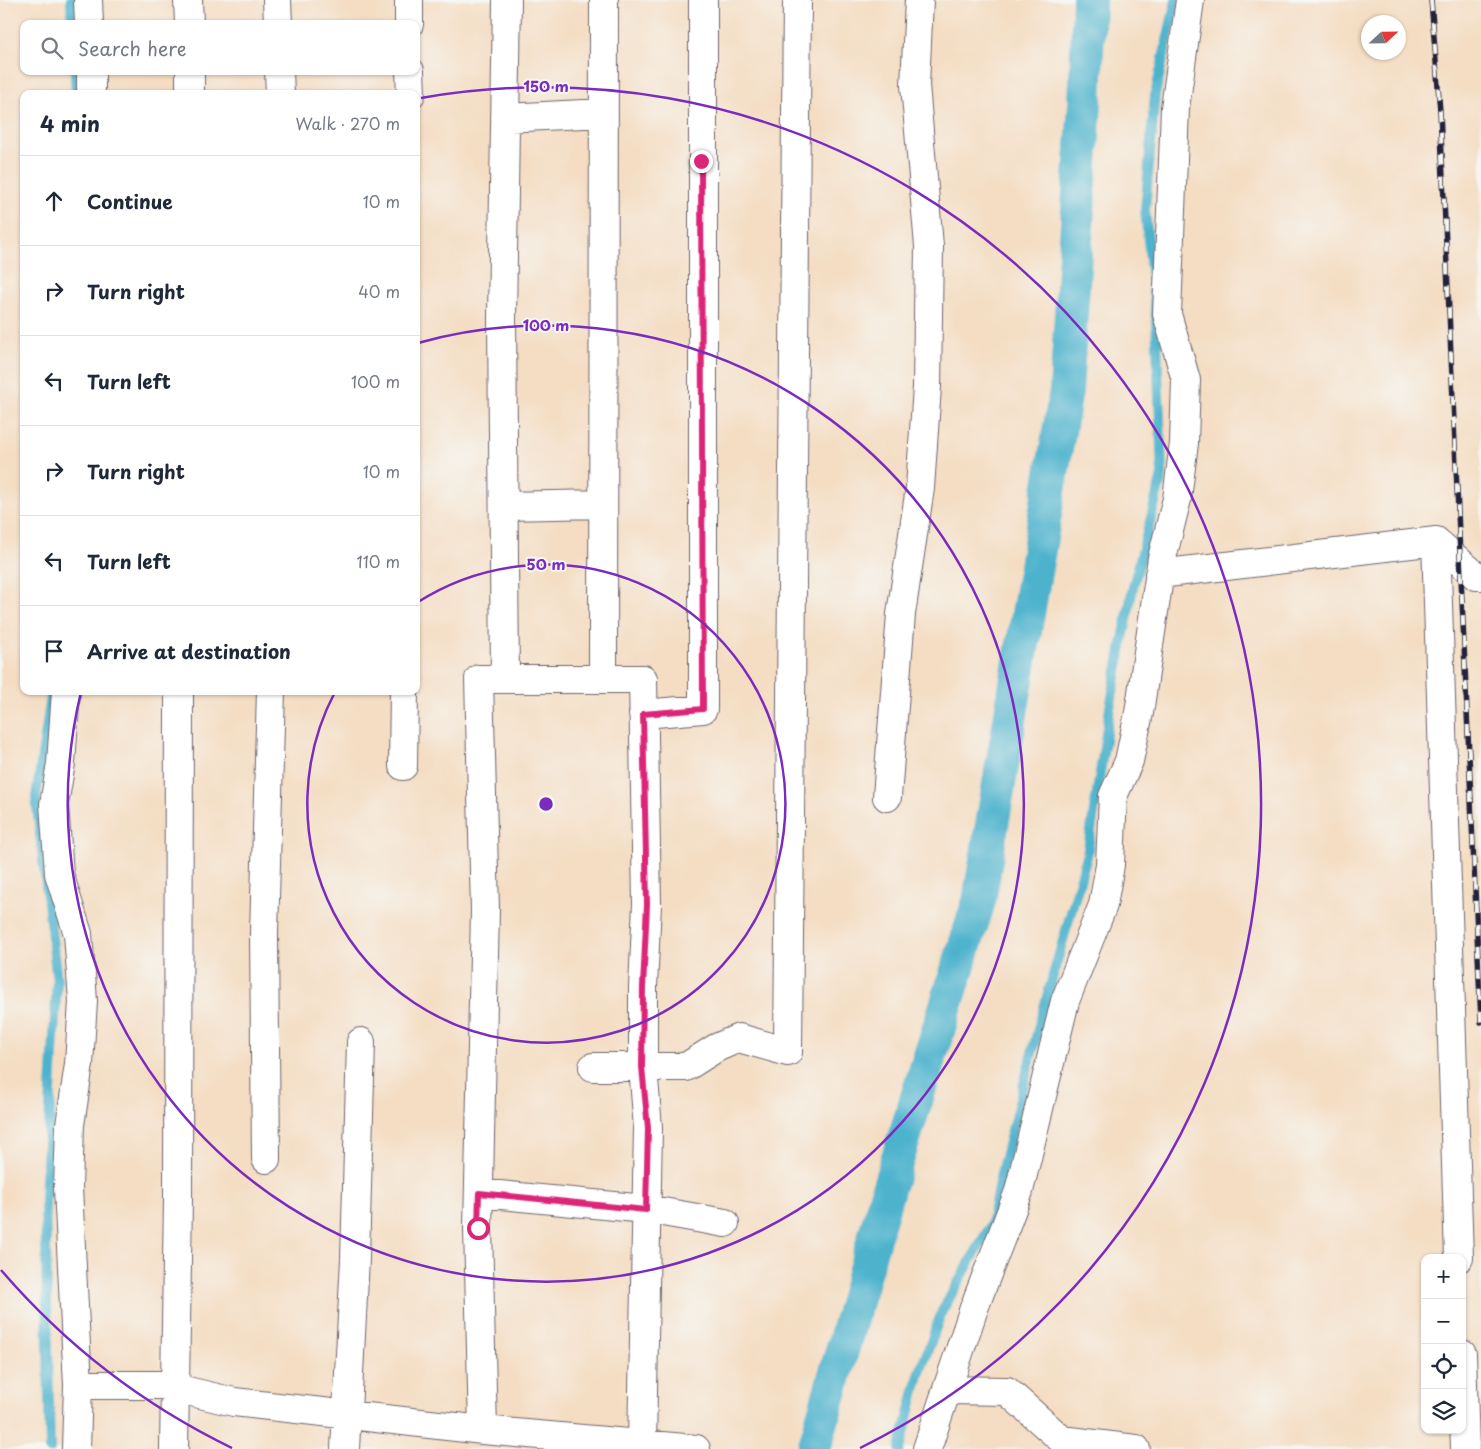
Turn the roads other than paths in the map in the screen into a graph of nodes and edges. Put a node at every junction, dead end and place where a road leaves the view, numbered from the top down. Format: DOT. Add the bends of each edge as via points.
graph roads {
  1 [pos="88,0"];
  2 [pos="188,0"];
  3 [pos="278,0"];
  4 [pos="408,0"];
  5 [pos="507,0"];
  6 [pos="604,0"];
  7 [pos="703,0"];
  8 [pos="796,0"];
  9 [pos="919,0"];
  10 [pos="1190,0"];
  11 [pos="89,20"];
  12 [pos="189,20"];
  13 [pos="278,20"];
  14 [pos="409,20"];
  15 [pos="91,75"];
  16 [pos="190,75"];
  17 [pos="279,75"];
  18 [pos="410,75"];
  19 [pos="91,90"];
  20 [pos="190,90"];
  21 [pos="280,90"];
  22 [pos="411,90"];
  23 [pos="603,113"];
  24 [pos="505,118"];
  25 [pos="602,504"];
  26 [pos="504,506"];
  27 [pos="1436,541"];
  28 [pos="1159,574"];
  29 [pos="1481,576"];
  30 [pos="505,679"];
  31 [pos="603,679"];
  32 [pos="66,695"];
  33 [pos="179,695"];
  34 [pos="272,695"];
  35 [pos="404,695"];
  36 [pos="643,714"];
  37 [pos="403,766"];
  38 [pos="887,798"];
  39 [pos="361,1042"];
  40 [pos="594,1067"];
  41 [pos="642,1067"];
  42 [pos="266,1159"];
  43 [pos="479,1193"];
  44 [pos="646,1210"];
  45 [pos="725,1223"];
  46 [pos="1459,1254"];
  47 [pos="78,1384"];
  48 [pos="176,1388"];
  49 [pos="1463,1389"];
  50 [pos="946,1390"];
  51 [pos="346,1414"];
  52 [pos="483,1430"];
  53 [pos="633,1445"];
  54 [pos="76,1449"];
  55 [pos="174,1449"];
  56 [pos="345,1449"];
  57 [pos="696,1449"];
  58 [pos="927,1449"];
  59 [pos="1136,1449"];
  60 [pos="1465,1449"];
  1 -- 11 [label="street"];
  2 -- 12 [label="street"];
  3 -- 13 [label="street"];
  4 -- 14 [label="street"];
  5 -- 24 [label="street"];
  6 -- 23 [label="street"];
  7 -- 36 [label="street" via="703,709"];
  8 -- 41 [label="street" via="788,1052 739,1038 686,1067"];
  9 -- 38 [label="street" via="916,84 929,246 926,388 920,488 900,614"];
  10 -- 28 [label="street" via="1175,108 1168,314 1186,380 1184,443 1177,499"];
  15 -- 19 [label="street"];
  16 -- 20 [label="street"];
  17 -- 21 [label="street"];
  18 -- 22 [label="street"];
  23 -- 24 [label="street"];
  23 -- 25 [label="street"];
  24 -- 26 [label="street"];
  25 -- 26 [label="street"];
  25 -- 31 [label="street"];
  26 -- 30 [label="street"];
  27 -- 28 [label="street"];
  27 -- 29 [label="street" via="1476,576"];
  27 -- 46 [label="street"];
  28 -- 50 [label="street" via="1139,713 1129,761 1113,796 1110,865 1103,905 1066,1001 1019,1191"];
  30 -- 31 [label="street"];
  30 -- 43 [label="street" via="479,679 486,910"];
  31 -- 36 [label="street" via="643,679"];
  32 -- 47 [label="street" via="61,763 54,804 59,874 78,934 83,1001 79,1064 70,1125 68,1188"];
  33 -- 48 [label="street"];
  34 -- 42 [label="street" via="264,933"];
  35 -- 37 [label="street"];
  36 -- 41 [label="street" via="647,904"];
  39 -- 51 [label="street"];
  40 -- 41 [label="street"];
  41 -- 44 [label="street" via="648,1128"];
  43 -- 44 [label="street"];
  43 -- 52 [label="street"];
  44 -- 45 [label="street"];
  44 -- 53 [label="street"];
  47 -- 48 [label="street"];
  47 -- 54 [label="street"];
  48 -- 51 [label="street" via="234,1402"];
  48 -- 55 [label="street"];
  49 -- 60 [label="street"];
  50 -- 58 [label="street"];
  50 -- 59 [label="street" via="1007,1391 1062,1440"];
  51 -- 52 [label="street"];
  51 -- 56 [label="street"];
  52 -- 53 [label="street"];
  53 -- 57 [label="street"];
}
